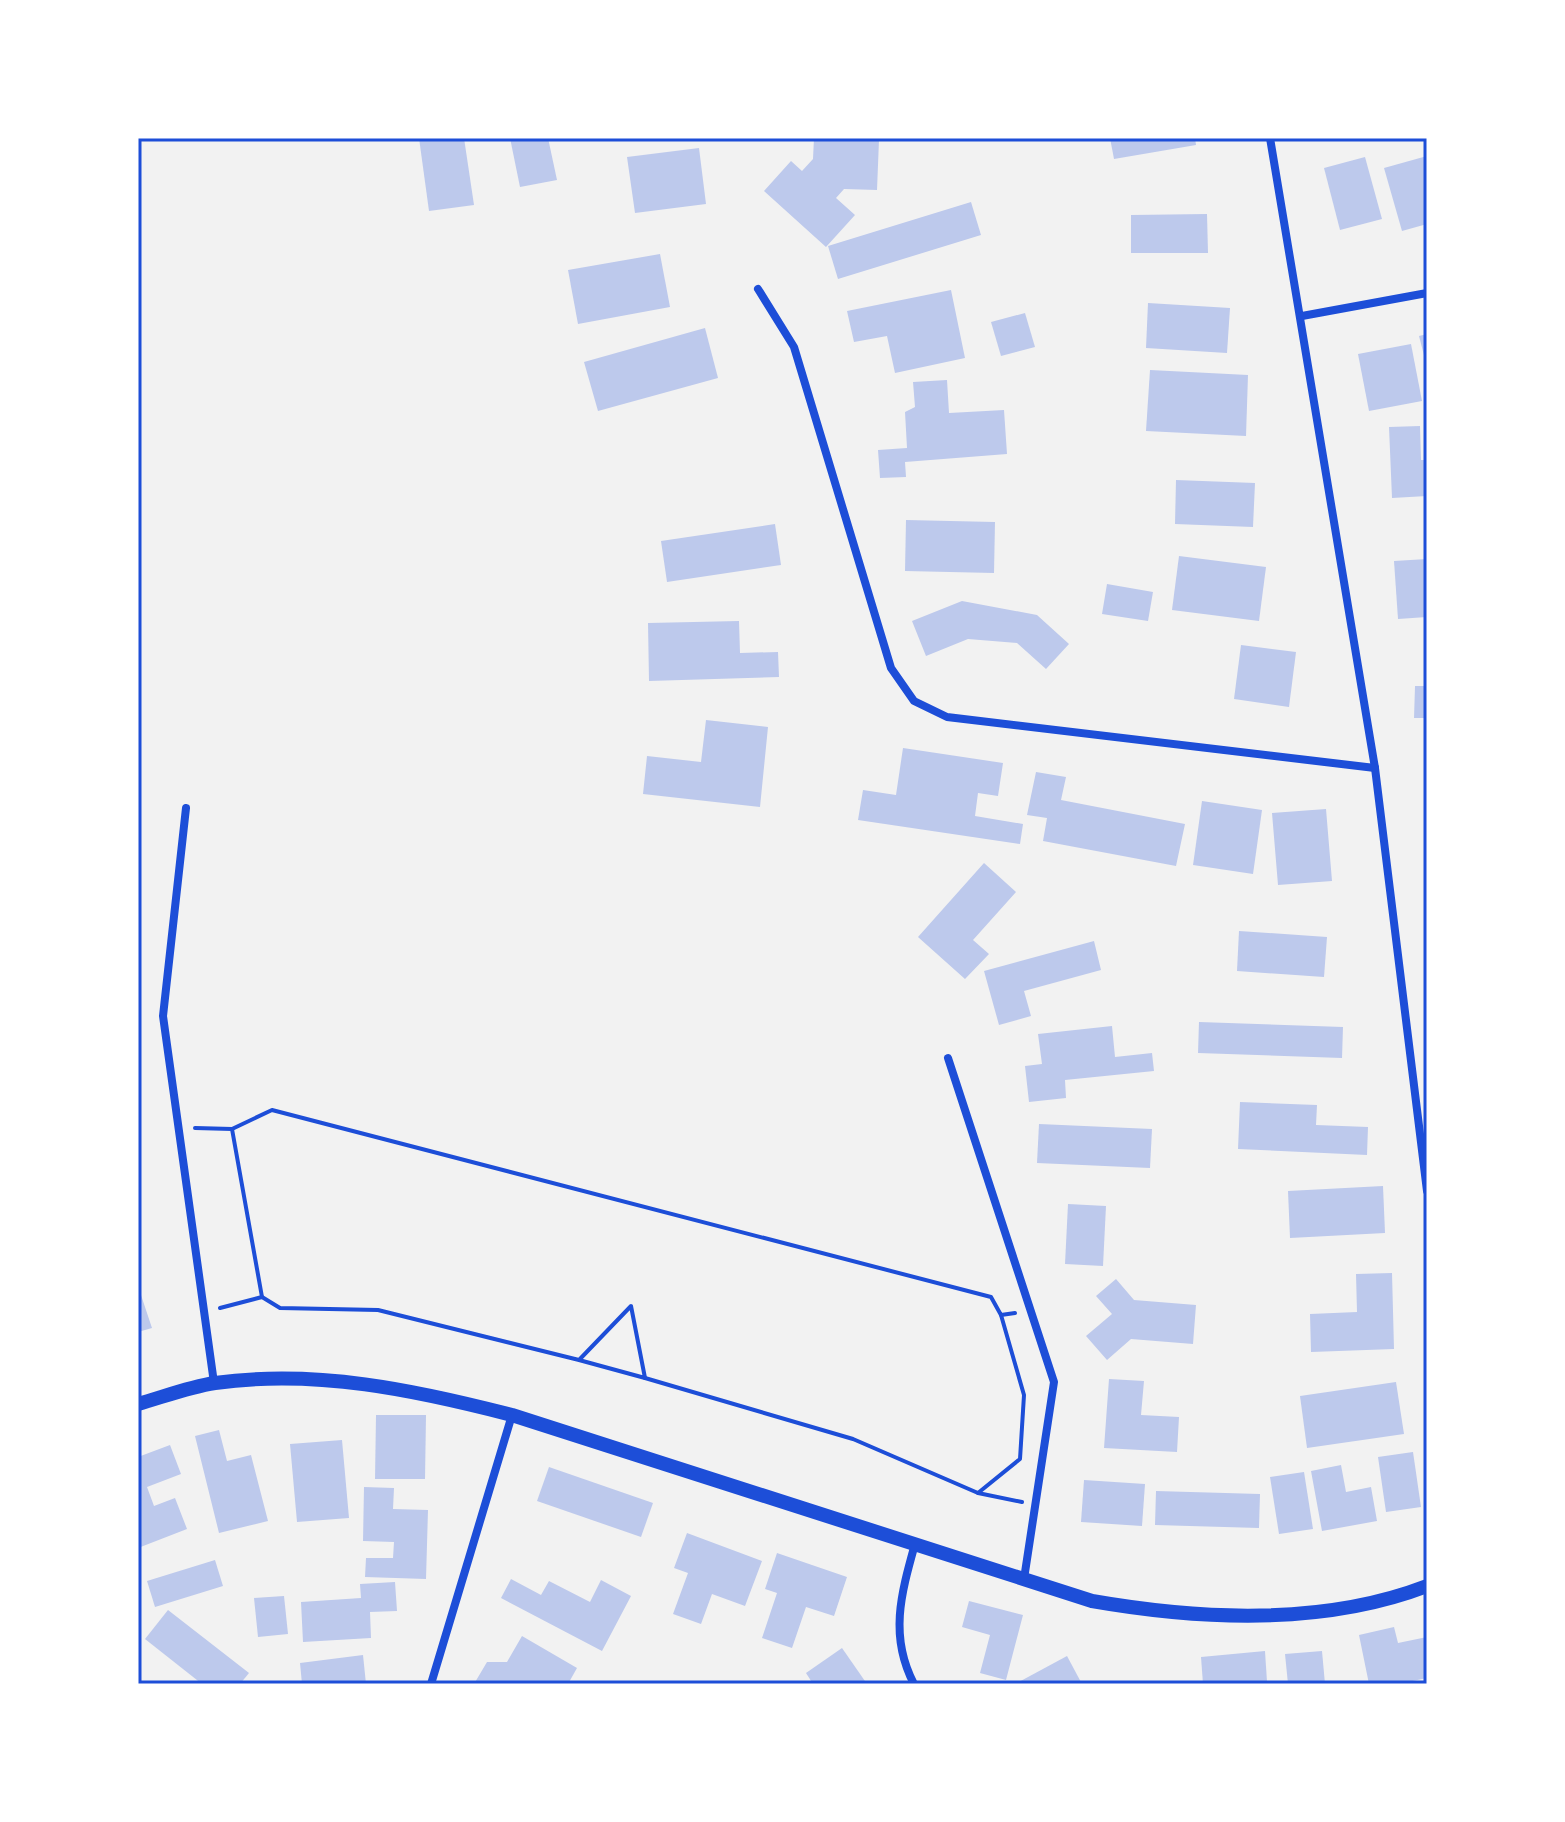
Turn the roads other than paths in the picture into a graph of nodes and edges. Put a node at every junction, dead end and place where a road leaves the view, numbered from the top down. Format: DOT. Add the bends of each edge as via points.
graph roads {
  1 [pos="1270,138"];
  2 [pos="758,289"];
  3 [pos="1427,293"];
  4 [pos="1302,316"];
  5 [pos="1375,768"];
  6 [pos="186,808"];
  7 [pos="948,1058"];
  8 [pos="1427,1191"];
  9 [pos="214,1383"];
  10 [pos="138,1404"];
  11 [pos="512,1415"];
  12 [pos="915,1544"];
  13 [pos="1024,1579"];
  14 [pos="1427,1586"];
  15 [pos="431,1684"];
  16 [pos="914,1684"];
  1 -- 4 [label="street"];
  2 -- 5 [label="street" via="794,347 891,668 914,701 947,717"];
  3 -- 4 [label="street"];
  4 -- 5 [label="street"];
  5 -- 8 [label="street"];
  6 -- 9 [label="street" via="163,1016"];
  7 -- 13 [label="street" via="1054,1382"];
  9 -- 10 [label="street"];
  9 -- 11 [label="street" via="362,1382"];
  11 -- 12 [label="street"];
  11 -- 15 [label="street"];
  12 -- 13 [label="street"];
  12 -- 16 [label="street" via="897,1624 901,1660"];
  13 -- 14 [label="street" via="1092,1601 1153,1612 1221,1615 1334,1612"];
}
